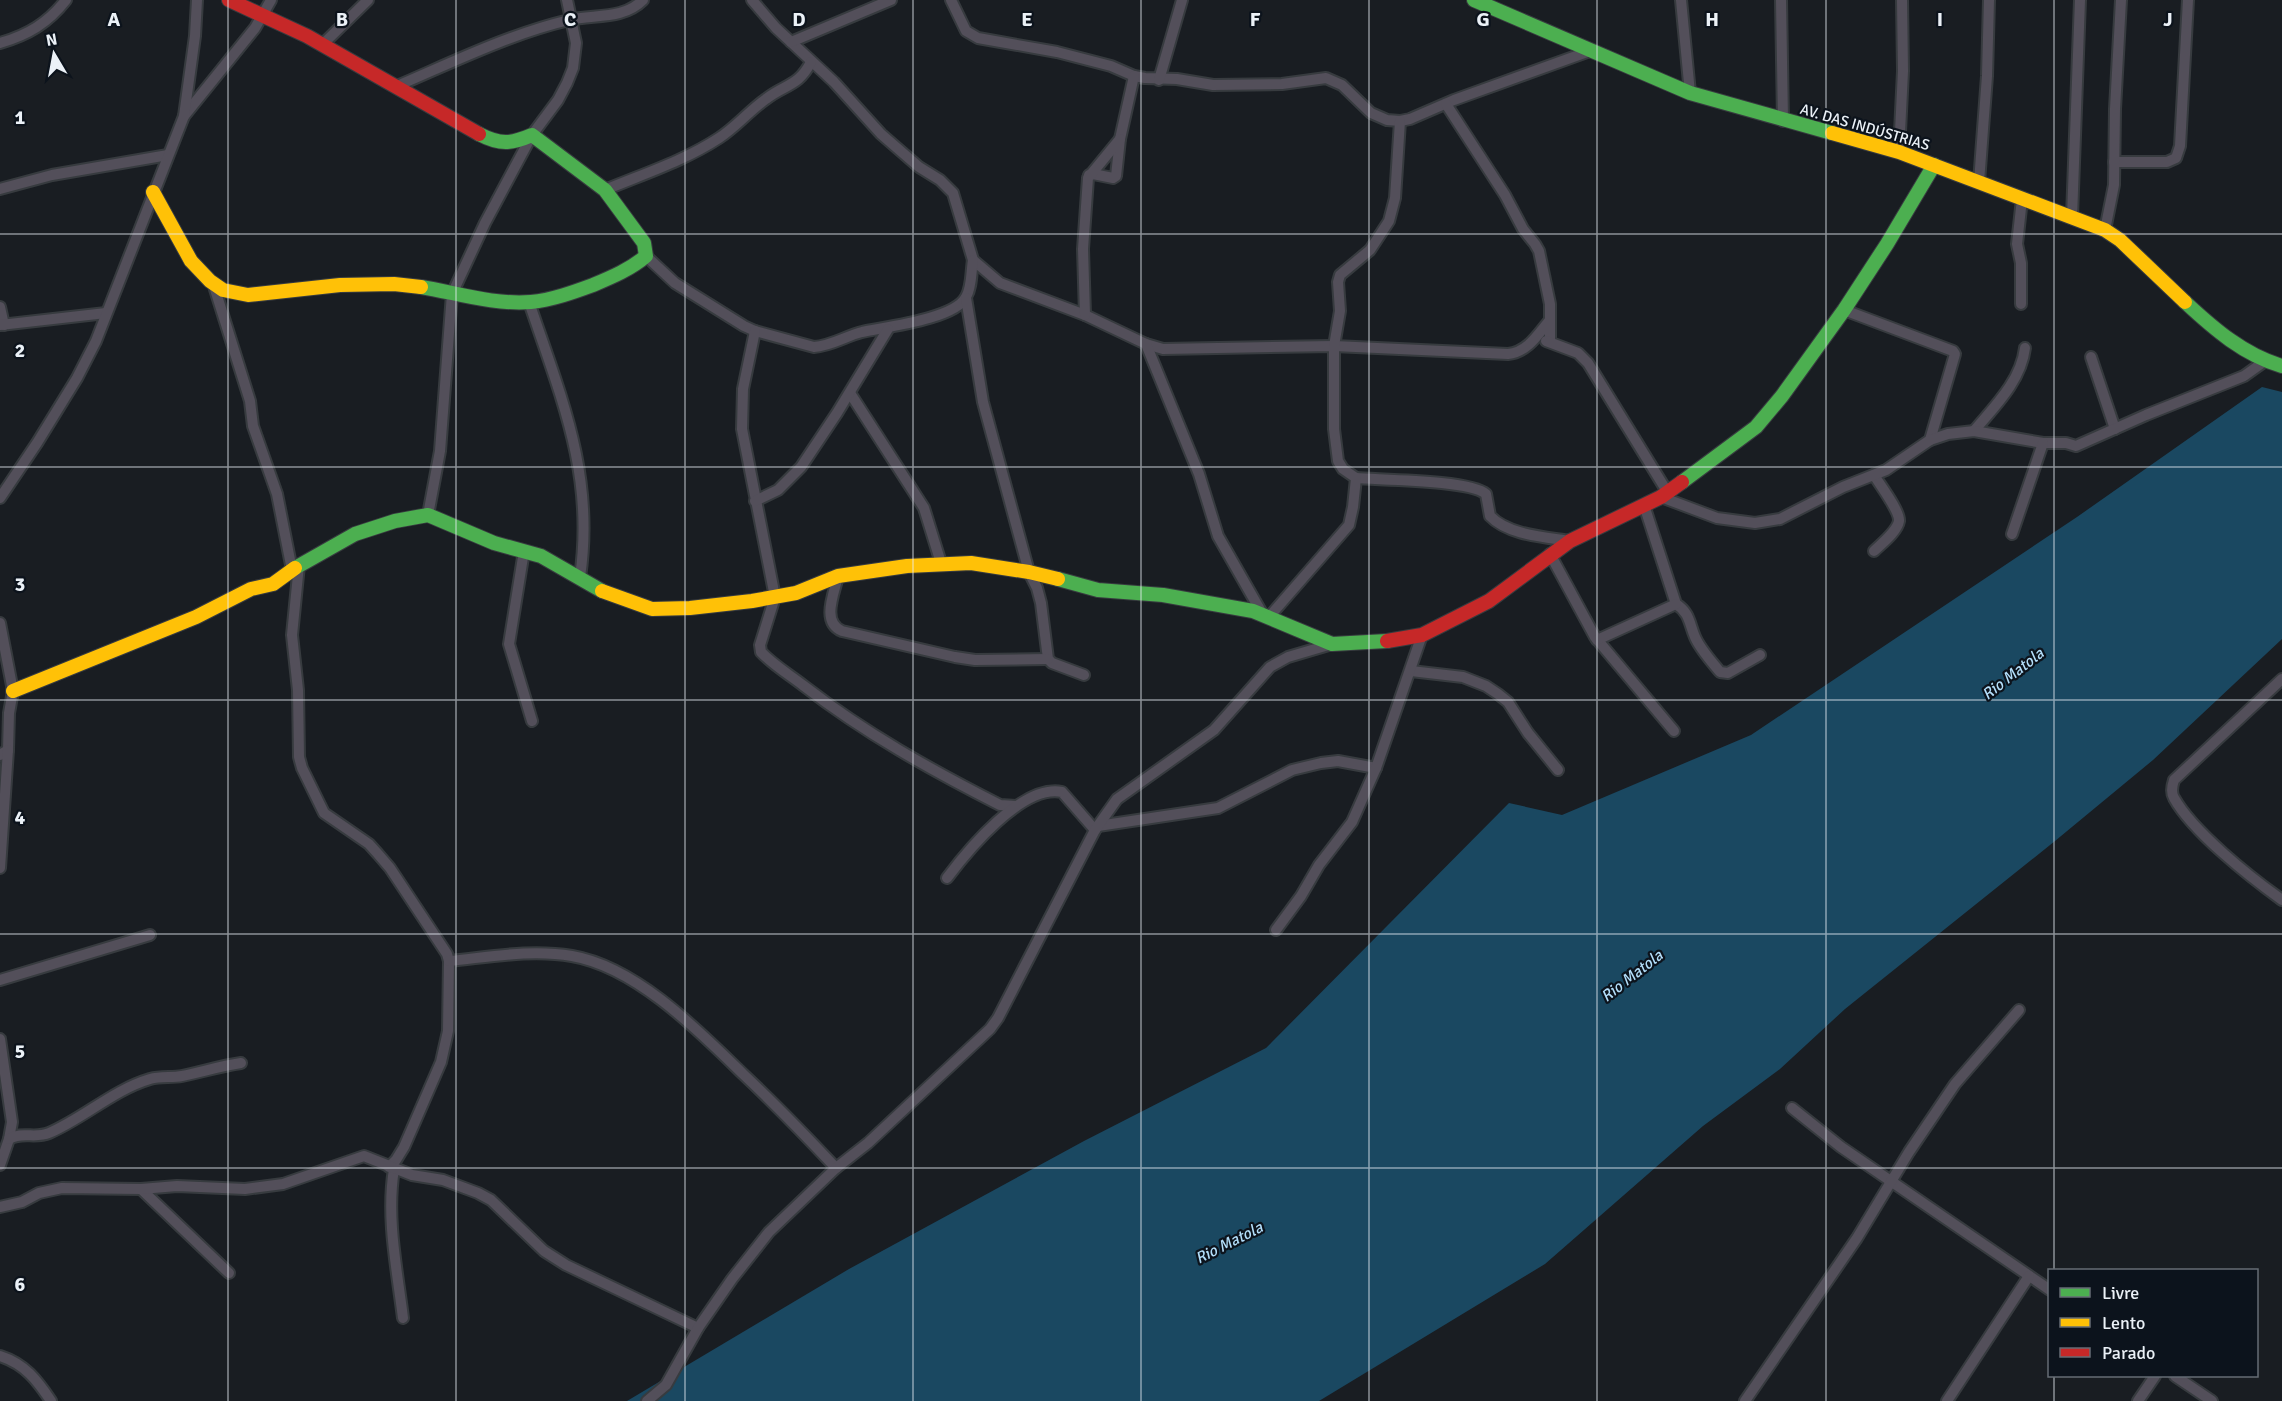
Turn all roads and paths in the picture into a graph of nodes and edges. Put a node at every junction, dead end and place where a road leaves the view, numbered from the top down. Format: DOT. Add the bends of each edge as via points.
graph roads {
  1 [pos="66,0"];
  2 [pos="197,0"];
  3 [pos="229,0"];
  4 [pos="271,0"];
  5 [pos="368,0"];
  6 [pos="567,0"];
  7 [pos="643,0"];
  8 [pos="752,0"];
  9 [pos="891,0"];
  10 [pos="951,0"];
  11 [pos="1182,0"];
  12 [pos="1474,0"];
  13 [pos="1682,0"];
  14 [pos="1780,0"];
  15 [pos="1902,0"];
  16 [pos="1989,0"];
  17 [pos="2080,0"];
  18 [pos="2121,0"];
  19 [pos="2188,0"];
  20 [pos="263,15"];
  21 [pos="572,19"];
  22 [pos="791,42"];
  23 [pos="0,43"];
  24 [pos="323,44"];
  25 [pos="1590,51"];
  26 [pos="811,62"];
  27 [pos="1134,76"];
  28 [pos="1159,80"];
  29 [pos="398,86"];
  30 [pos="1690,93"];
  31 [pos="1446,104"];
  32 [pos="184,116"];
  33 [pos="1400,121"];
  34 [pos="1783,121"];
  35 [pos="532,135"];
  36 [pos="1120,139"];
  37 [pos="1899,152"];
  38 [pos="168,155"];
  39 [pos="2114,162"];
  40 [pos="1934,165"];
  41 [pos="1089,175"];
  42 [pos="1979,182"];
  43 [pos="0,189"];
  44 [pos="605,190"];
  45 [pos="153,192"];
  46 [pos="2022,199"];
  47 [pos="2072,218"];
  48 [pos="2105,230"];
  49 [pos="646,256"];
  50 [pos="973,261"];
  51 [pos="213,283"];
  52 [pos="231,293"];
  53 [pos="452,294"];
  54 [pos="966,298"];
  55 [pos="529,302"];
  56 [pos="219,304"];
  57 [pos="2021,304"];
  58 [pos="0,307"];
  59 [pos="1844,310"];
  60 [pos="106,314"];
  61 [pos="1085,315"];
  62 [pos="1550,320"];
  63 [pos="2,325"];
  64 [pos="888,329"];
  65 [pos="755,331"];
  66 [pos="1533,341"];
  67 [pos="1550,341"];
  68 [pos="1146,344"];
  69 [pos="1334,346"];
  70 [pos="2025,348"];
  71 [pos="2091,357"];
  72 [pos="2265,360"];
  73 [pos="2282,366"];
  74 [pos="850,393"];
  75 [pos="2115,429"];
  76 [pos="1974,431"];
  77 [pos="1930,440"];
  78 [pos="2043,443"];
  79 [pos="1874,475"];
  80 [pos="1356,478"];
  81 [pos="1664,495"];
  82 [pos="0,498"];
  83 [pos="755,501"];
  84 [pos="1644,505"];
  85 [pos="428,515"];
  86 [pos="2012,534"];
  87 [pos="1570,541"];
  88 [pos="524,551"];
  89 [pos="1875,551"];
  90 [pos="1550,554"];
  91 [pos="941,563"];
  92 [pos="296,567"];
  93 [pos="1029,572"];
  94 [pos="838,576"];
  95 [pos="580,577"];
  96 [pos="775,597"];
  97 [pos="1676,604"];
  98 [pos="1266,616"];
  99 [pos="0,623"];
  100 [pos="1422,635"];
  101 [pos="1597,640"];
  102 [pos="1332,644"];
  103 [pos="1760,655"];
  104 [pos="1048,659"];
  105 [pos="1411,671"];
  106 [pos="1084,675"];
  107 [pos="2282,679"];
  108 [pos="13,691"];
  109 [pos="532,721"];
  110 [pos="1674,731"];
  111 [pos="4,752"];
  112 [pos="1376,768"];
  113 [pos="1558,770"];
  114 [pos="1016,806"];
  115 [pos="1096,828"];
  116 [pos="0,868"];
  117 [pos="947,878"];
  118 [pos="2282,900"];
  119 [pos="1275,930"];
  120 [pos="150,935"];
  121 [pos="449,961"];
  122 [pos="0,980"];
  123 [pos="2019,1010"];
  124 [pos="0,1039"];
  125 [pos="240,1064"];
  126 [pos="1792,1108"];
  127 [pos="9,1139"];
  128 [pos="0,1165"];
  129 [pos="392,1168"];
  130 [pos="836,1168"];
  131 [pos="1890,1182"];
  132 [pos="141,1189"];
  133 [pos="0,1207"];
  134 [pos="229,1274"];
  135 [pos="2029,1276"];
  136 [pos="2048,1289"];
  137 [pos="403,1318"];
  138 [pos="698,1328"];
  139 [pos="0,1356"];
  140 [pos="2155,1377"];
  141 [pos="2176,1377"];
  142 [pos="51,1401"];
  143 [pos="647,1401"];
  144 [pos="1745,1401"];
  145 [pos="1947,1401"];
  146 [pos="2138,1401"];
  147 [pos="2212,1401"];
  1 -- 23 [label="street" via="39,28"];
  2 -- 32 [label="street"];
  3 -- 20 [label="street"];
  4 -- 20 [label="street"];
  5 -- 24 [label="street"];
  6 -- 21 [label="street"];
  7 -- 21 [label="street" via="618,13"];
  8 -- 22 [label="street"];
  9 -- 22 [label="street"];
  10 -- 27 [label="street" via="966,31 978,38 1057,52"];
  11 -- 28 [label="street"];
  12 -- 25 [label="street, AV. DAS INDÚSTRIAS"];
  13 -- 30 [label="street"];
  14 -- 34 [label="street"];
  15 -- 37 [label="street" via="1904,70"];
  16 -- 42 [label="street"];
  17 -- 47 [label="street"];
  18 -- 39 [label="street"];
  19 -- 39 [label="street" via="2180,146 2176,158 2167,162"];
  20 -- 24 [label="street"];
  20 -- 32 [label="street"];
  21 -- 29 [label="street" via="527,32"];
  21 -- 35 [label="street" via="576,43 570,75 558,100"];
  22 -- 26 [label="street"];
  24 -- 29 [label="street"];
  25 -- 30 [label="street, AV. DAS INDÚSTRIAS"];
  25 -- 31 [label="street"];
  26 -- 44 [label="street" via="799,80 767,98 699,150"];
  26 -- 50 [label="street" via="881,134 954,193"];
  27 -- 28 [label="street"];
  27 -- 36 [label="street"];
  28 -- 33 [label="street" via="1214,85 1282,84 1326,78 1342,85 1379,117"];
  29 -- 35 [label="street" via="492,141 514,143"];
  30 -- 34 [label="street, AV. DAS INDÚSTRIAS"];
  31 -- 33 [label="street"];
  31 -- 62 [label="street" via="1535,244 1547,287"];
  32 -- 38 [label="street"];
  33 -- 69 [label="street" via="1395,198 1389,221 1370,250 1339,278 1340,311"];
  34 -- 37 [label="street, AV. DAS INDÚSTRIAS"];
  35 -- 44 [label="street"];
  35 -- 53 [label="street"];
  36 -- 41 [label="street"];
  36 -- 41 [label="street" via="1116,176"];
  37 -- 40 [label="street, AV. DAS INDÚSTRIAS"];
  38 -- 43 [label="street" via="52,175"];
  38 -- 45 [label="street"];
  39 -- 48 [label="street" via="2115,185"];
  40 -- 42 [label="street, AV. DAS INDÚSTRIAS"];
  40 -- 59 [label="street"];
  41 -- 61 [label="street" via="1083,249"];
  42 -- 46 [label="street, AV. DAS INDÚSTRIAS"];
  44 -- 49 [label="street" via="644,243"];
  45 -- 51 [label="street" via="188,257"];
  45 -- 60 [label="street"];
  46 -- 47 [label="street, AV. DAS INDÚSTRIAS"];
  46 -- 57 [label="street" via="2017,244"];
  47 -- 48 [label="street, AV. DAS INDÚSTRIAS"];
  48 -- 72 [label="street, AV. DAS INDÚSTRIAS" via="2217,332"];
  49 -- 55 [label="street" via="627,270 580,290"];
  49 -- 65 [label="street" via="675,283"];
  50 -- 54 [label="street"];
  50 -- 61 [label="street" via="1000,283"];
  51 -- 52 [label="street"];
  51 -- 56 [label="street"];
  52 -- 53 [label="street" via="401,284"];
  52 -- 56 [label="street"];
  53 -- 55 [label="street"];
  53 -- 85 [label="street" via="440,451"];
  54 -- 64 [label="street" via="944,312"];
  54 -- 93 [label="street" via="983,402"];
  55 -- 95 [label="street" via="577,452 584,508"];
  56 -- 92 [label="street"];
  58 -- 63 [label="street"];
  59 -- 77 [label="street" via="1955,354"];
  59 -- 81 [label="street" via="1756,427"];
  60 -- 63 [label="street"];
  60 -- 82 [label="street" via="77,378"];
  61 -- 68 [label="street"];
  62 -- 66 [label="street"];
  62 -- 67 [label="street"];
  64 -- 65 [label="street" via="862,332 814,347"];
  64 -- 74 [label="street"];
  65 -- 83 [label="street" via="743,389 742,429"];
  66 -- 67 [label="street"];
  66 -- 69 [label="street" via="1508,354"];
  67 -- 81 [label="street" via="1578,353 1588,363"];
  68 -- 69 [label="street" via="1163,349"];
  68 -- 98 [label="street" via="1199,474 1218,536"];
  69 -- 80 [label="street" via="1338,460"];
  70 -- 76 [label="street" via="2020,367 2001,399"];
  71 -- 75 [label="street"];
  72 -- 73 [label="street, AV. DAS INDÚSTRIAS"];
  72 -- 75 [label="street" via="2244,376"];
  74 -- 83 [label="street" via="789,482"];
  74 -- 91 [label="street" via="924,508"];
  75 -- 78 [label="street" via="2076,446 2066,442"];
  76 -- 77 [label="street"];
  76 -- 78 [label="street"];
  77 -- 79 [label="street"];
  78 -- 86 [label="street"];
  79 -- 81 [label="street" via="1780,519 1755,523 1717,518"];
  79 -- 89 [label="street" via="1899,521"];
  80 -- 87 [label="street" via="1477,489 1486,494 1490,516 1497,522 1520,532"];
  80 -- 98 [label="street" via="1350,523"];
  81 -- 84 [label="street"];
  83 -- 96 [label="street"];
  84 -- 87 [label="street"];
  84 -- 97 [label="street"];
  85 -- 88 [label="street" via="494,543"];
  85 -- 92 [label="street" via="355,534"];
  87 -- 90 [label="street"];
  88 -- 95 [label="street"];
  88 -- 109 [label="street" via="509,638"];
  90 -- 100 [label="street" via="1489,601"];
  90 -- 101 [label="street"];
  91 -- 93 [label="street" via="971,563"];
  91 -- 94 [label="street"];
  92 -- 108 [label="street" via="273,584 251,589 196,617"];
  92 -- 121 [label="street" via="292,635 302,768 324,813 369,844 390,868"];
  93 -- 98 [label="street" via="1098,590 1202,600"];
  93 -- 104 [label="street" via="1041,603"];
  94 -- 96 [label="street"];
  94 -- 104 [label="street" via="830,616 834,626 843,631 975,660"];
  95 -- 96 [label="street" via="626,602 652,609"];
  96 -- 114 [label="street" via="760,645 765,656 888,746 1000,804"];
  97 -- 101 [label="street"];
  97 -- 103 [label="street" via="1684,610 1695,638 1720,672 1728,673"];
  98 -- 102 [label="street"];
  99 -- 108 [label="street"];
  100 -- 102 [label="street"];
  100 -- 105 [label="street"];
  101 -- 110 [label="street"];
  102 -- 115 [label="street" via="1288,657 1270,667 1214,730 1128,790"];
  104 -- 106 [label="street"];
  105 -- 112 [label="street"];
  105 -- 113 [label="street" via="1463,677 1498,694 1509,702"];
  107 -- 118 [label="street" via="2174,780 2172,788 2173,797 2202,834"];
  108 -- 111 [label="street"];
  111 -- 116 [label="street"];
  112 -- 115 [label="street" via="1338,760 1321,763 1292,770 1218,808"];
  112 -- 119 [label="street" via="1347,831"];
  114 -- 115 [label="street" via="1053,791 1062,792"];
  114 -- 117 [label="street" via="980,837"];
  115 -- 130 [label="street" via="990,1029"];
  120 -- 122 [label="street"];
  121 -- 129 [label="street" via="448,1031 441,1062"];
  121 -- 130 [label="street" via="548,953 613,970 684,1018"];
  123 -- 131 [label="street" via="1955,1084"];
  124 -- 127 [label="street" via="11,1112"];
  125 -- 127 [label="street" via="179,1077 151,1078 50,1133"];
  126 -- 131 [label="street"];
  127 -- 128 [label="street"];
  129 -- 132 [label="street" via="363,1156 283,1184 245,1189"];
  129 -- 137 [label="street" via="390,1211"];
  129 -- 138 [label="street" via="478,1193 491,1200 544,1251 566,1265"];
  130 -- 138 [label="street" via="769,1232"];
  131 -- 135 [label="street"];
  131 -- 144 [label="street" via="1857,1238"];
  132 -- 133 [label="street" via="62,1188"];
  132 -- 134 [label="street"];
  135 -- 136 [label="street"];
  135 -- 145 [label="street"];
  138 -- 143 [label="street" via="666,1385"];
  139 -- 142 [label="street" via="22,1366"];
  140 -- 146 [label="street"];
  141 -- 147 [label="street"];
}
